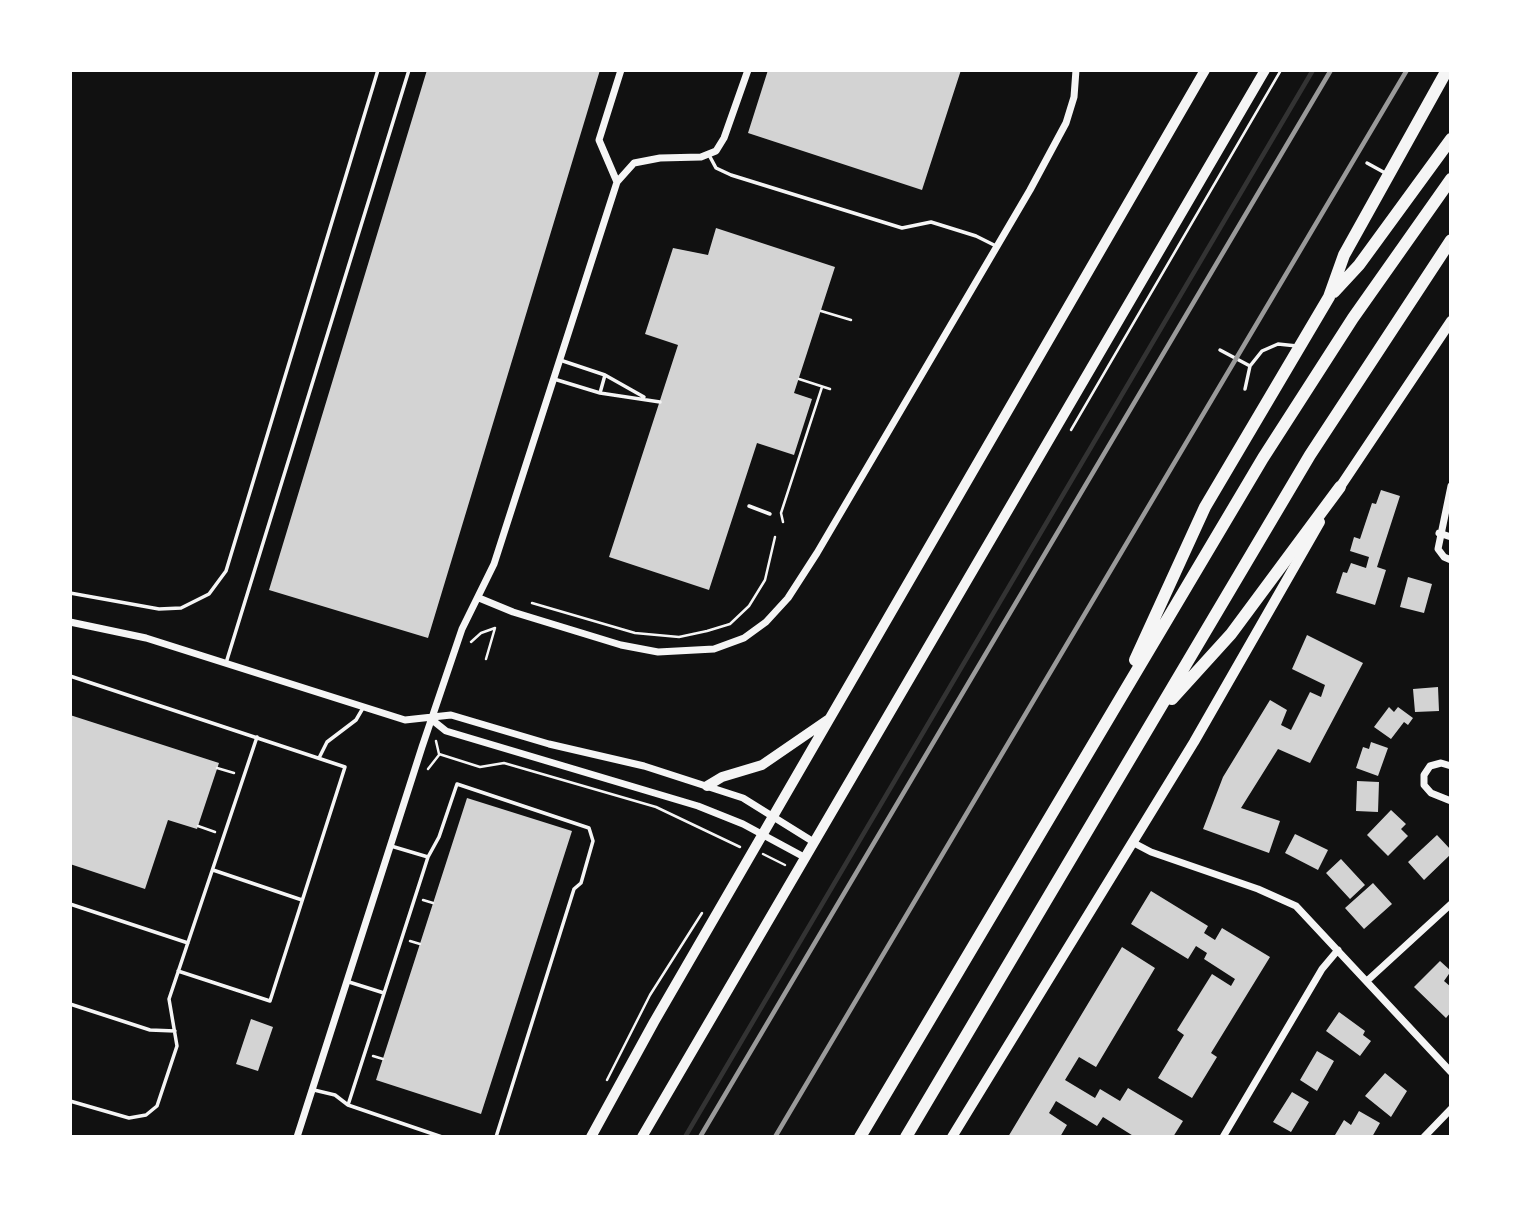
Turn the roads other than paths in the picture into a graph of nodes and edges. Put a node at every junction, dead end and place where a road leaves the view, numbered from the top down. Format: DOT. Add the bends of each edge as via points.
graph roads {
  1 [pos="378,70"];
  2 [pos="409,70"];
  3 [pos="621,70"];
  4 [pos="747,70"];
  5 [pos="1076,70"];
  6 [pos="1205,70"];
  7 [pos="1265,70"];
  8 [pos="1447,70"];
  9 [pos="1451,139"];
  10 [pos="709,155"];
  11 [pos="1367,163"];
  12 [pos="1388,175"];
  13 [pos="1451,179"];
  14 [pos="617,182"];
  15 [pos="1451,240"];
  16 [pos="998,247"];
  17 [pos="1329,297"];
  18 [pos="1451,321"];
  19 [pos="1299,347"];
  20 [pos="1220,350"];
  21 [pos="560,360"];
  22 [pos="1250,366"];
  23 [pos="605,375"];
  24 [pos="554,379"];
  25 [pos="1245,389"];
  26 [pos="600,393"];
  27 [pos="648,399"];
  28 [pos="660,402"];
  29 [pos="1451,486"];
  30 [pos="1340,487"];
  31 [pos="749,506"];
  32 [pos="770,514"];
  33 [pos="1439,533"];
  34 [pos="1451,537"];
  35 [pos="1451,559"];
  36 [pos="70,593"];
  37 [pos="479,598"];
  38 [pos="70,622"];
  39 [pos="226,664"];
  40 [pos="70,676"];
  41 [pos="363,708"];
  42 [pos="832,717"];
  43 [pos="431,719"];
  44 [pos="1153,720"];
  45 [pos="1107,721"];
  46 [pos="257,737"];
  47 [pos="318,758"];
  48 [pos="1451,766"];
  49 [pos="707,786"];
  50 [pos="1451,801"];
  51 [pos="773,818"];
  52 [pos="763,834"];
  53 [pos="812,841"];
  54 [pos="1132,842"];
  55 [pos="391,846"];
  56 [pos="428,857"];
  57 [pos="804,857"];
  58 [pos="213,870"];
  59 [pos="302,900"];
  60 [pos="70,904"];
  61 [pos="1451,904"];
  62 [pos="188,943"];
  63 [pos="1338,950"];
  64 [pos="178,971"];
  65 [pos="1368,980"];
  66 [pos="347,981"];
  67 [pos="384,993"];
  68 [pos="70,1004"];
  69 [pos="174,1031"];
  70 [pos="1451,1072"];
  71 [pos="312,1089"];
  72 [pos="70,1101"];
  73 [pos="348,1105"];
  74 [pos="1451,1109"];
  75 [pos="297,1137"];
  76 [pos="442,1137"];
  77 [pos="496,1137"];
  78 [pos="591,1137"];
  79 [pos="642,1137"];
  80 [pos="860,1137"];
  81 [pos="906,1137"];
  82 [pos="953,1137"];
  83 [pos="1223,1137"];
  84 [pos="1424,1137"];
  1 -- 36 [label="lane" via="226,571 209,594 181,608"];
  2 -- 39 [label="lane"];
  3 -- 14 [label="street" via="598,140"];
  4 -- 10 [label="street" via="724,138"];
  5 -- 16 [label="street" via="1066,123"];
  6 -- 42 [label="main road"];
  7 -- 53 [label="main road"];
  8 -- 12 [label="highway"];
  9 -- 17 [label="highway" via="1359,265"];
  10 -- 14 [label="street" via="635,163"];
  10 -- 16 [label="lane" via="716,168 731,175 902,228 931,222"];
  11 -- 12 [label="lane"];
  12 -- 17 [label="highway" via="1344,255"];
  13 -- 45 [label="highway" via="1309,385"];
  14 -- 21 [label="street"];
  15 -- 44 [label="highway" via="1339,408"];
  16 -- 37 [label="street" via="798,584 755,630 714,649 658,652 621,645"];
  17 -- 19 [label="highway"];
  18 -- 30 [label="main road"];
  19 -- 22 [label="lane" via="1286,343 1269,347"];
  19 -- 45 [label="highway" via="1205,507"];
  20 -- 22 [label="lane"];
  21 -- 23 [label="lane"];
  21 -- 24 [label="street"];
  22 -- 25 [label="lane"];
  23 -- 26 [label="lane"];
  23 -- 27 [label="lane"];
  24 -- 26 [label="lane"];
  24 -- 37 [label="street"];
  26 -- 27 [label="lane"];
  27 -- 28 [label="lane"];
  29 -- 33 [label="street"];
  30 -- 44 [label="highway" via="1231,634"];
  30 -- 54 [label="main road"];
  31 -- 32 [label="lane"];
  33 -- 34 [label="street"];
  33 -- 35 [label="street" via="1438,549"];
  37 -- 43 [label="street" via="462,629"];
  38 -- 39 [label="street" via="146,638"];
  39 -- 41 [label="street"];
  40 -- 46 [label="lane"];
  41 -- 43 [label="street" via="405,720"];
  41 -- 47 [label="lane" via="356,720 327,742"];
  42 -- 49 [label="main road" via="762,765"];
  42 -- 51 [label="main road"];
  43 -- 49 [label="street" via="451,715"];
  43 -- 52 [label="street" via="446,731 680,799"];
  43 -- 55 [label="street"];
  44 -- 81 [label="highway"];
  45 -- 80 [label="highway"];
  46 -- 47 [label="lane"];
  46 -- 58 [label="lane"];
  47 -- 59 [label="lane" via="345,767"];
  48 -- 50 [label="street" via="1430,766 1424,775 1430,793"];
  49 -- 51 [label="street" via="752,803"];
  51 -- 52 [label="main road"];
  51 -- 53 [label="street"];
  52 -- 57 [label="street"];
  52 -- 78 [label="main road"];
  53 -- 57 [label="main road"];
  54 -- 63 [label="street" via="1286,900"];
  54 -- 82 [label="main road"];
  55 -- 56 [label="lane"];
  55 -- 66 [label="street"];
  56 -- 67 [label="lane"];
  56 -- 77 [label="lane" via="457,784 589,828 592,837 581,883 574,890"];
  57 -- 79 [label="main road"];
  58 -- 59 [label="lane"];
  58 -- 62 [label="lane"];
  59 -- 64 [label="lane" via="270,1000"];
  60 -- 62 [label="lane"];
  61 -- 65 [label="street"];
  62 -- 64 [label="lane"];
  63 -- 65 [label="street"];
  63 -- 83 [label="street" via="1322,969"];
  64 -- 69 [label="lane" via="169,999"];
  65 -- 70 [label="street"];
  66 -- 67 [label="lane"];
  66 -- 71 [label="street"];
  67 -- 73 [label="lane"];
  68 -- 69 [label="lane" via="150,1030"];
  69 -- 72 [label="lane" via="177,1046 153,1110 129,1118"];
  71 -- 73 [label="lane" via="335,1095"];
  71 -- 75 [label="street"];
  73 -- 76 [label="lane"];
  74 -- 84 [label="street"];
}
